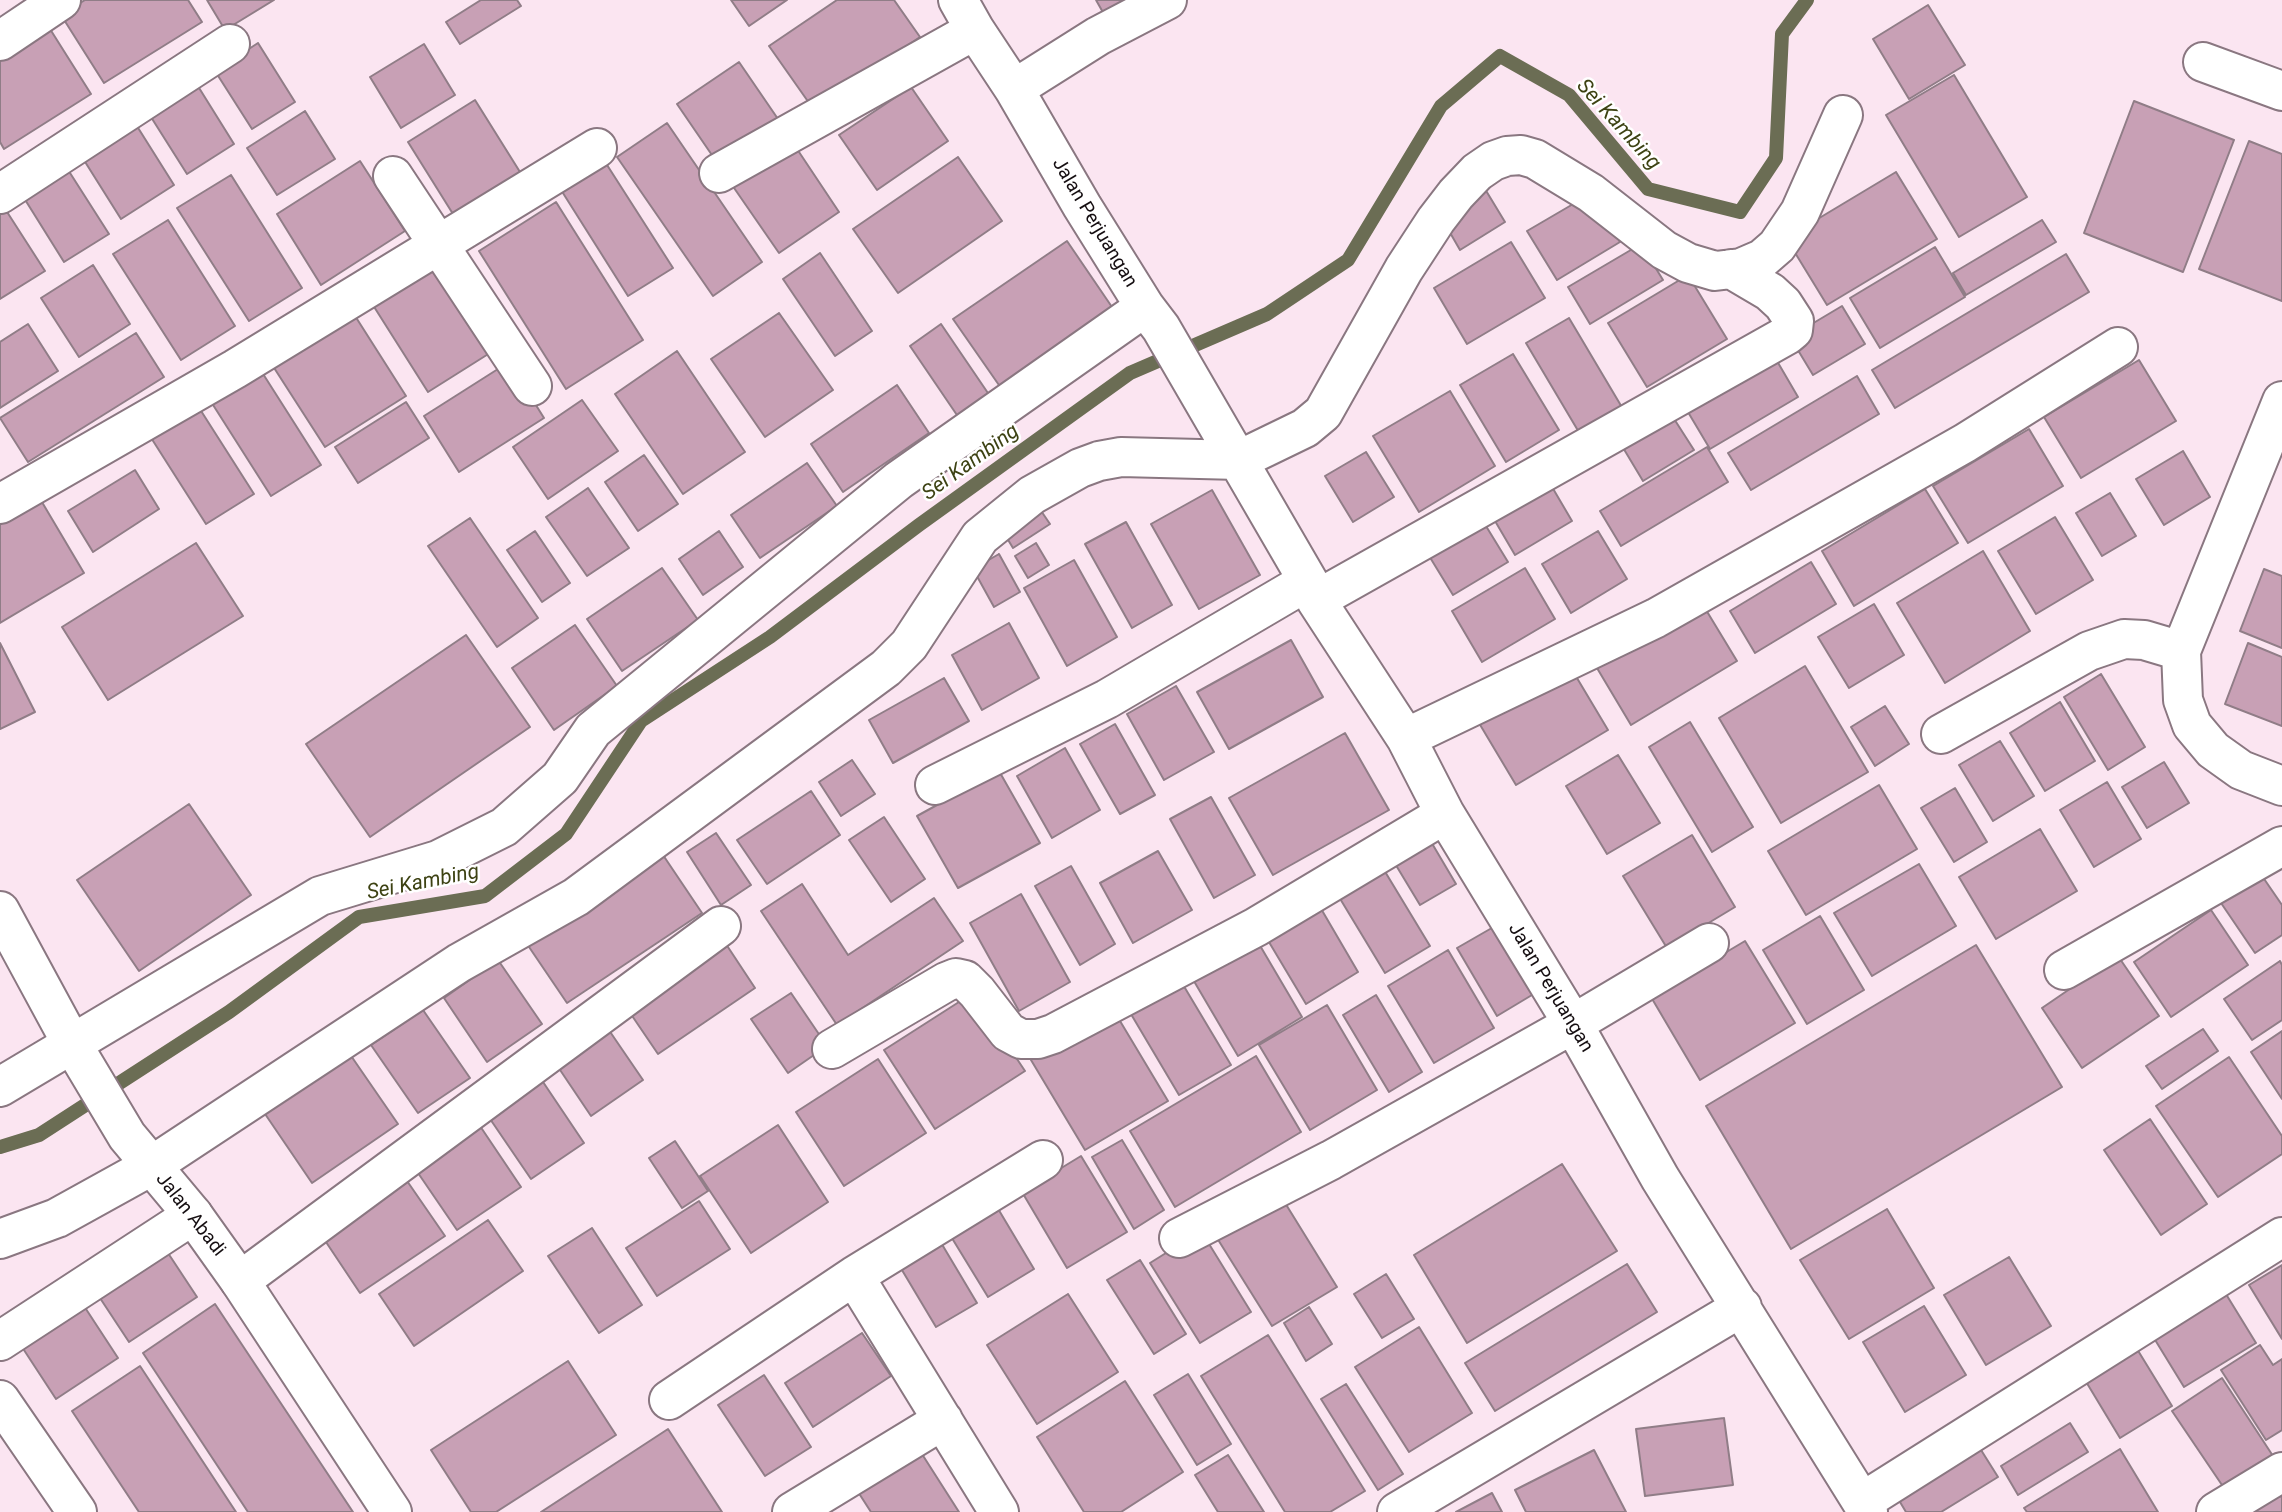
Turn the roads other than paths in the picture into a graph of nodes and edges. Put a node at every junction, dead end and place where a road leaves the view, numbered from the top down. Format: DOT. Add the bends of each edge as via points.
graph roads {
  1 [pos="61,0"];
  2 [pos="1167,0"];
  3 [pos="966,15"];
  4 [pos="0,41"];
  5 [pos="230,44"];
  6 [pos="2203,62"];
  7 [pos="1014,89"];
  8 [pos="2282,91"];
  9 [pos="1843,116"];
  10 [pos="597,148"];
  11 [pos="719,173"];
  12 [pos="393,176"];
  13 [pos="0,194"];
  14 [pos="439,245"];
  15 [pos="1731,269"];
  16 [pos="1153,317"];
  17 [pos="2118,347"];
  18 [pos="532,386"];
  19 [pos="2282,401"];
  20 [pos="1235,453"];
  21 [pos="0,504"];
  22 [pos="1312,590"];
  23 [pos="2181,651"];
  24 [pos="1941,734"];
  25 [pos="1406,738"];
  26 [pos="936,785"];
  27 [pos="2282,786"];
  28 [pos="1445,814"];
  29 [pos="2282,846"];
  30 [pos="0,911"];
  31 [pos="721,926"];
  32 [pos="1709,943"];
  33 [pos="2064,970"];
  34 [pos="1573,1024"];
  35 [pos="832,1049"];
  36 [pos="79,1056"];
  37 [pos="0,1087"];
  38 [pos="1043,1160"];
  39 [pos="151,1166"];
  40 [pos="193,1215"];
  41 [pos="2282,1237"];
  42 [pos="1179,1238"];
  43 [pos="0,1239"];
  44 [pos="855,1276"];
  45 [pos="240,1281"];
  46 [pos="1742,1307"];
  47 [pos="0,1341"];
  48 [pos="0,1400"];
  49 [pos="669,1400"];
  50 [pos="943,1420"];
  51 [pos="2282,1472"];
  52 [pos="1865,1507"];
  53 [pos="77,1512"];
  54 [pos="392,1512"];
  55 [pos="792,1512"];
  56 [pos="999,1512"];
  57 [pos="1397,1512"];
  58 [pos="2216,1512"];
  1 -- 4 [label="street"];
  2 -- 7 [label="street" via="1098,36"];
  3 -- 7 [label="street, Jalan Perjuangan"];
  3 -- 11 [label="street"];
  5 -- 13 [label="street"];
  6 -- 8 [label="street"];
  7 -- 16 [label="street, Jalan Perjuangan"];
  9 -- 15 [label="street" via="1800,212 1777,246 1762,259"];
  10 -- 14 [label="street"];
  12 -- 14 [label="street"];
  14 -- 18 [label="street"];
  14 -- 21 [label="street"];
  15 -- 20 [label="street" via="1715,271 1664,250 1591,193 1535,159 1507,156 1477,172 1436,220 1323,413 1305,428"];
  15 -- 22 [label="street" via="1783,304 1794,321 1793,330"];
  16 -- 20 [label="street, Jalan Perjuangan"];
  16 -- 36 [label="street" via="899,480 593,730 560,778 504,827 438,860 320,896"];
  17 -- 25 [label="street" via="1965,443 1656,618"];
  19 -- 23 [label="street"];
  20 -- 22 [label="street, Jalan Perjuangan"];
  20 -- 39 [label="street" via="1099,461 1032,495 981,537 909,645 886,668 576,897 459,963"];
  22 -- 25 [label="street, Jalan Perjuangan"];
  22 -- 26 [label="street"];
  23 -- 24 [label="street" via="2144,640 2109,642"];
  23 -- 27 [label="street" via="2183,700 2192,725 2214,750 2241,769"];
  25 -- 28 [label="street, Jalan Perjuangan"];
  28 -- 34 [label="street, Jalan Perjuangan"];
  28 -- 35 [label="street" via="1256,927 1053,1034 1021,1039 1008,1032 977,992 956,978"];
  29 -- 33 [label="street"];
  30 -- 36 [label="street, Jalan Abadi"];
  31 -- 45 [label="street"];
  32 -- 34 [label="street"];
  34 -- 42 [label="street" via="1331,1160"];
  34 -- 46 [label="street, Jalan Perjuangan" via="1660,1178"];
  36 -- 37 [label="street"];
  36 -- 39 [label="street, Jalan Abadi" via="127,1136"];
  38 -- 44 [label="street"];
  39 -- 40 [label="street, Jalan Abadi"];
  39 -- 43 [label="street" via="57,1218"];
  40 -- 45 [label="street, Jalan Abadi"];
  40 -- 47 [label="street"];
  41 -- 52 [label="street"];
  44 -- 49 [label="street"];
  44 -- 50 [label="street"];
  45 -- 54 [label="street, Jalan Abadi"];
  46 -- 52 [label="street, Jalan Perjuangan"];
  46 -- 57 [label="street"];
  48 -- 53 [label="street"];
  50 -- 55 [label="street"];
  50 -- 56 [label="street"];
  51 -- 58 [label="street"];
}
